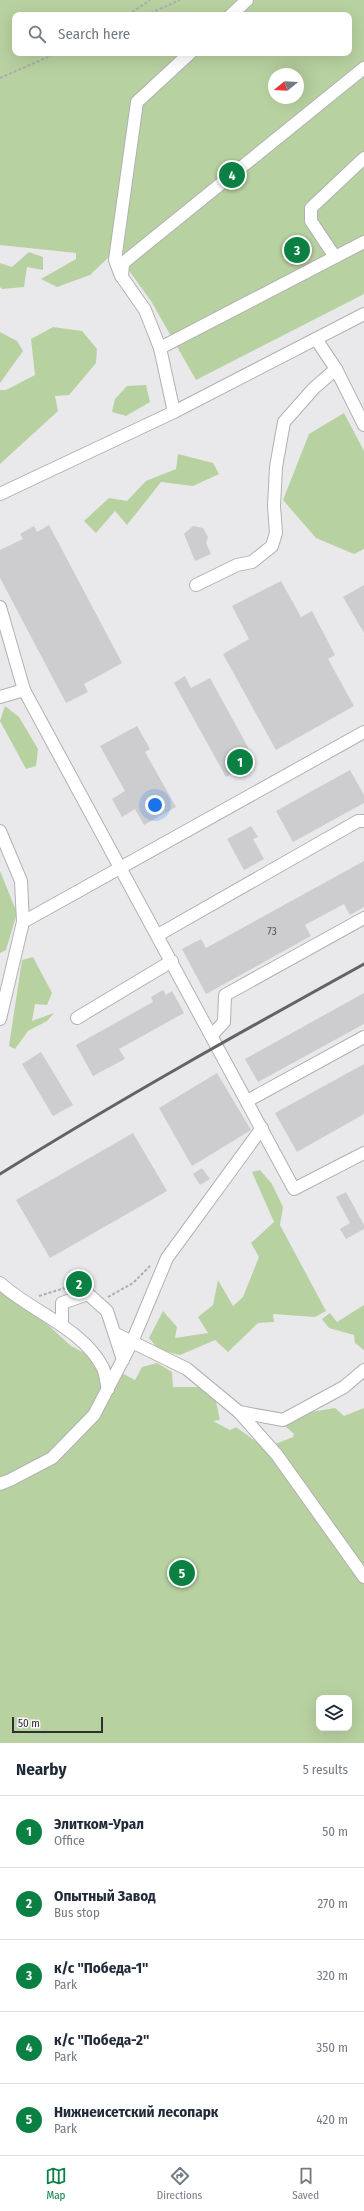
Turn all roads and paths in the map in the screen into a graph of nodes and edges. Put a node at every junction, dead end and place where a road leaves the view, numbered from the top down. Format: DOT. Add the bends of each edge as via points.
graph roads {
  1 [pos="150,0"];
  2 [pos="180,0"];
  3 [pos="247,0"];
  4 [pos="132,12"];
  5 [pos="153,12"];
  6 [pos="234,12"];
  7 [pos="50,56"];
  8 [pos="187,56"];
  9 [pos="364,68"];
  10 [pos="0,78"];
  11 [pos="364,158"];
  12 [pos="364,242"];
  13 [pos="335,257"];
  14 [pos="122,277"];
  15 [pos="364,314"];
  16 [pos="316,339"];
  17 [pos="160,348"];
  18 [pos="336,369"];
  19 [pos="174,412"];
  20 [pos="364,425"];
  21 [pos="0,494"];
  22 [pos="196,585"];
  23 [pos="0,607"];
  24 [pos="24,690"];
  25 [pos="0,697"];
  26 [pos="364,732"];
  27 [pos="364,821"];
  28 [pos="0,831"];
  29 [pos="121,866"];
  30 [pos="364,918"];
  31 [pos="23,922"];
  32 [pos="158,935"];
  33 [pos="172,961"];
  34 [pos="77,1018"];
  35 [pos="0,1019"];
  36 [pos="212,1035"];
  37 [pos="364,1037"];
  38 [pos="247,1100"];
  39 [pos="262,1128"];
  40 [pos="364,1153"];
  41 [pos="152,1264"];
  42 [pos="0,1283"];
  43 [pos="72,1286"];
  44 [pos="107,1298"];
  45 [pos="24,1300"];
  46 [pos="62,1325"];
  47 [pos="116,1334"];
  48 [pos="132,1342"];
  49 [pos="123,1360"];
  50 [pos="364,1370"];
  51 [pos="108,1389"];
  52 [pos="239,1412"];
  53 [pos="0,1484"];
  54 [pos="364,1577"];
  1 -- 4 [label="path"];
  2 -- 5 [label="path"];
  3 -- 6 [label="street"];
  7 -- 10 [label="path"];
  8 -- 14 [label="street" via="136,102 115,260"];
  9 -- 14 [label="street" via="123,263"];
  11 -- 13 [label="street" via="311,208 311,221"];
  12 -- 13 [label="street"];
  13 -- 17 [label="street"];
  14 -- 17 [label="street" via="145,310"];
  15 -- 16 [label="street"];
  16 -- 18 [label="street"];
  16 -- 19 [label="street"];
  17 -- 19 [label="street"];
  18 -- 20 [label="street"];
  18 -- 22 [label="street" via="314,388 284,422 276,467 276,534 272,546 252,562 237,565"];
  19 -- 21 [label="street"];
  23 -- 24 [label="street"];
  24 -- 25 [label="street"];
  24 -- 29 [label="street"];
  26 -- 29 [label="street"];
  27 -- 32 [label="street" via="358,821"];
  28 -- 31 [label="street" via="21,881"];
  29 -- 31 [label="street"];
  29 -- 32 [label="street"];
  30 -- 36 [label="street" via="225,995 224,1022"];
  31 -- 35 [label="street"];
  32 -- 33 [label="street"];
  33 -- 34 [label="street"];
  33 -- 36 [label="street"];
  36 -- 38 [label="street"];
  37 -- 38 [label="street"];
  38 -- 39 [label="street"];
  39 -- 40 [label="street" via="294,1189"];
  39 -- 48 [label="street" via="167,1258"];
  41 -- 44 [label="path" via="133,1283"];
  42 -- 45 [label="street"];
  43 -- 45 [label="path"];
  45 -- 46 [label="street"];
  46 -- 47 [label="street" via="62,1303 88,1294 107,1311"];
  46 -- 51 [label="street" via="93,1353 103,1369"];
  47 -- 48 [label="street"];
  47 -- 49 [label="street"];
  48 -- 49 [label="street"];
  48 -- 52 [label="street" via="187,1369"];
  49 -- 51 [label="street"];
  50 -- 52 [label="street" via="344,1387 283,1420"];
  51 -- 53 [label="street" via="94,1415 52,1458"];
  52 -- 54 [label="street" via="277,1455"];
}
